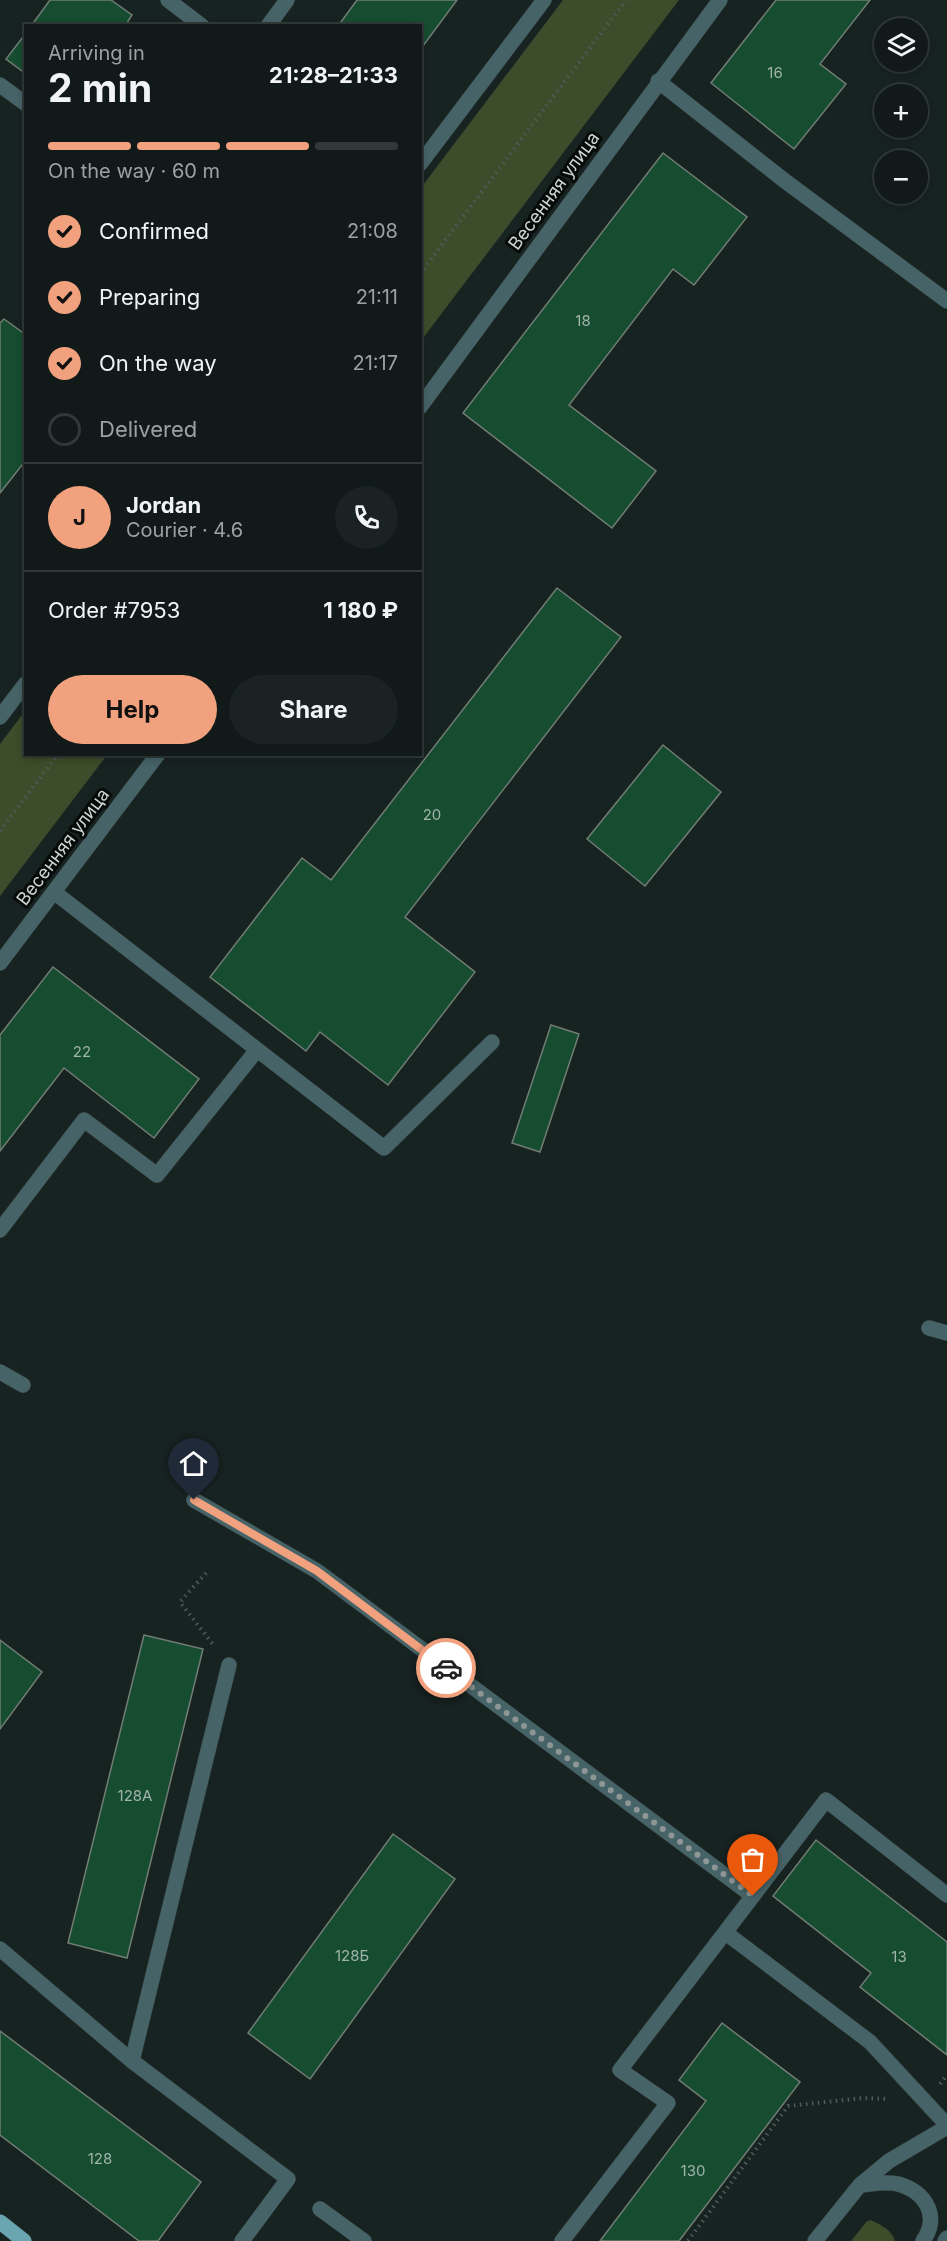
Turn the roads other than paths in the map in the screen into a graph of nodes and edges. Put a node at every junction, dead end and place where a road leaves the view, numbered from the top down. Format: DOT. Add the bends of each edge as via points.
graph roads {
  1 [pos="168,0"];
  2 [pos="287,0"];
  3 [pos="544,0"];
  4 [pos="720,0"];
  5 [pos="199,24"];
  6 [pos="269,24"];
  7 [pos="658,81"];
  8 [pos="0,85"];
  9 [pos="24,103"];
  10 [pos="422,161"];
  11 [pos="947,301"];
  12 [pos="422,404"];
  13 [pos="24,686"];
  14 [pos="0,717"];
  15 [pos="156,756"];
  16 [pos="54,892"];
  17 [pos="0,963"];
  18 [pos="492,1042"];
  19 [pos="257,1050"];
  20 [pos="0,1230"];
  21 [pos="929,1328"];
  22 [pos="947,1334"];
  23 [pos="0,1372"];
  24 [pos="23,1385"];
  25 [pos="194,1500"];
  26 [pos="229,1665"];
  27 [pos="947,1895"];
  28 [pos="753,1896"];
  29 [pos="726,1932"];
  30 [pos="0,1948"];
  31 [pos="132,2061"];
  32 [pos="947,2126"];
  33 [pos="860,2186"];
  34 [pos="320,2209"];
  35 [pos="0,2222"];
  36 [pos="24,2241"];
  37 [pos="242,2241"];
  38 [pos="364,2241"];
  39 [pos="562,2241"];
  40 [pos="815,2241"];
  41 [pos="923,2241"];
  1 -- 5 [label="street"];
  2 -- 6 [label="street"];
  3 -- 10 [label="street"];
  4 -- 7 [label="street, Весенняя улица"];
  7 -- 11 [label="street" via="784,181"];
  7 -- 12 [label="street, Весенняя улица"];
  8 -- 9 [label="street"];
  13 -- 14 [label="street"];
  15 -- 16 [label="street, Весенняя улица"];
  16 -- 17 [label="street, Весенняя улица"];
  16 -- 19 [label="street"];
  18 -- 19 [label="street" via="384,1148"];
  19 -- 20 [label="street" via="157,1175 84,1120"];
  21 -- 22 [label="street"];
  23 -- 24 [label="street"];
  25 -- 28 [label="street" via="317,1571"];
  26 -- 31 [label="street"];
  27 -- 28 [label="street" via="826,1800"];
  28 -- 29 [label="street"];
  29 -- 32 [label="street" via="870,2042"];
  29 -- 39 [label="street" via="620,2070 668,2103"];
  30 -- 31 [label="street"];
  31 -- 37 [label="street" via="288,2179"];
  32 -- 33 [label="street" via="889,2161"];
  33 -- 40 [label="street"];
  33 -- 41 [label="street" via="898,2184 919,2195 931,2214 931,2225"];
  34 -- 38 [label="street"];
  35 -- 36 [label="main road"];
}
